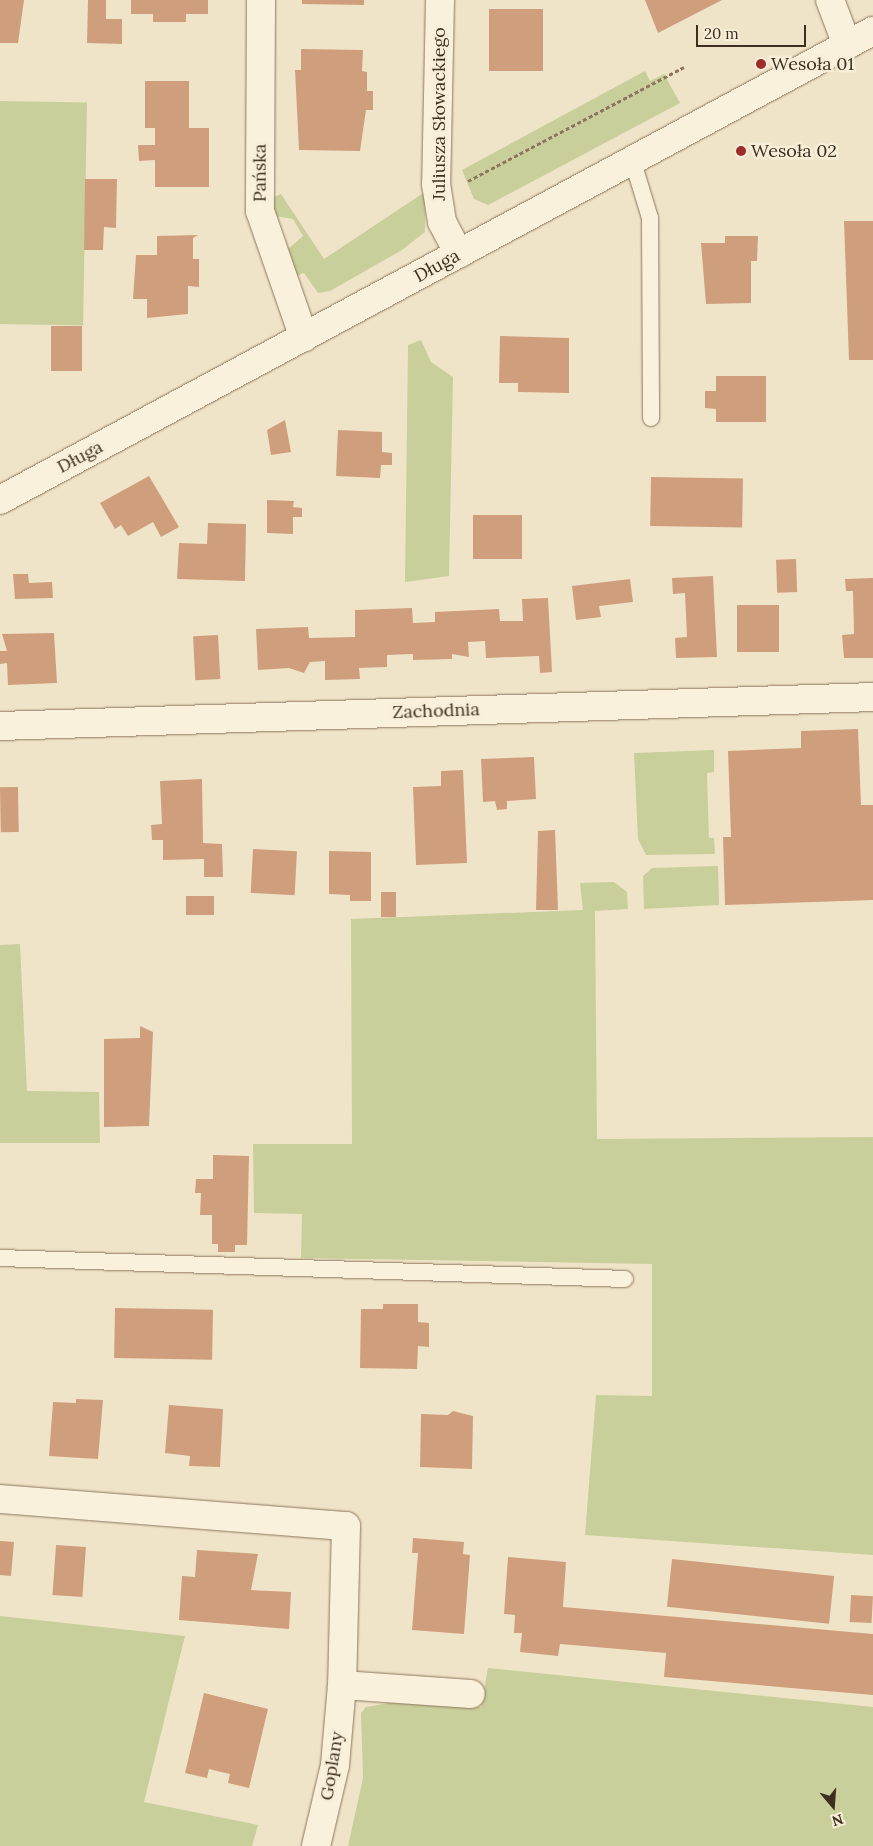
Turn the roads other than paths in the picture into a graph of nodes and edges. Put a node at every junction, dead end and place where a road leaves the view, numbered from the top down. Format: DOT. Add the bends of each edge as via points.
graph roads {
  1 [pos="261,0"];
  2 [pos="440,0"];
  3 [pos="830,0"];
  4 [pos="873,31"];
  5 [pos="847,45"];
  6 [pos="633,162"];
  7 [pos="459,254"];
  8 [pos="304,338"];
  9 [pos="651,418"];
  10 [pos="0,500"];
  11 [pos="873,697"];
  12 [pos="0,726"];
  13 [pos="0,1258"];
  14 [pos="625,1279"];
  15 [pos="0,1499"];
  16 [pos="342,1685"];
  17 [pos="471,1694"];
  18 [pos="316,1846"];
  1 -- 8 [label="street, Pańska" via="260,211"];
  2 -- 7 [label="street, Juliusza Słowackiego" via="436,184 442,222"];
  3 -- 5 [label="street"];
  4 -- 5 [label="street, Długa"];
  5 -- 6 [label="street, Długa"];
  6 -- 7 [label="street, Długa"];
  6 -- 9 [label="lane" via="650,218"];
  7 -- 8 [label="street, Długa"];
  8 -- 10 [label="street, Długa"];
  11 -- 12 [label="street, Zachodnia"];
  13 -- 14 [label="lane"];
  15 -- 16 [label="street, Goplany" via="346,1526"];
  16 -- 17 [label="street"];
  16 -- 18 [label="street, Goplany" via="336,1765"];
}
